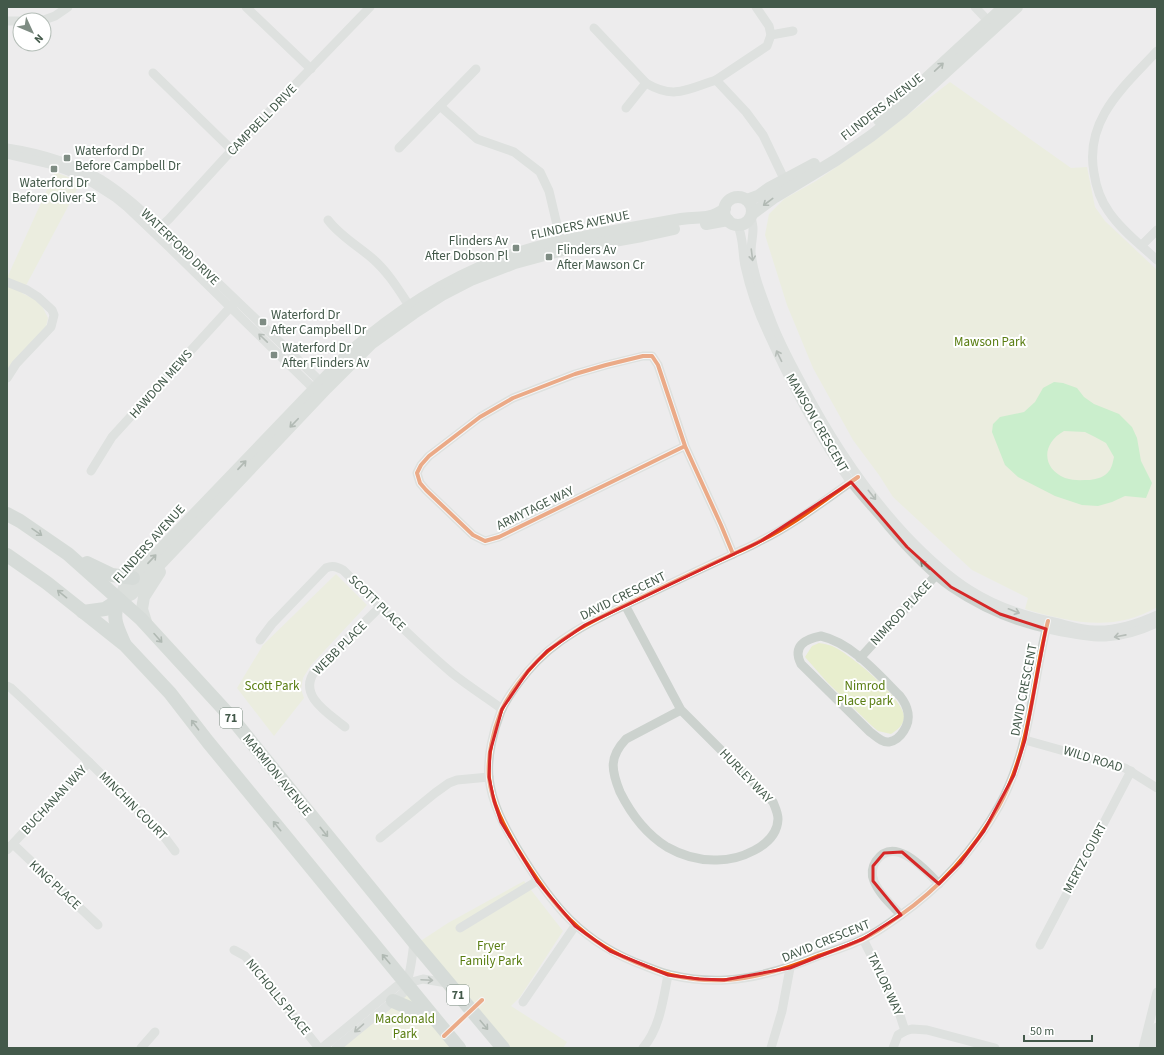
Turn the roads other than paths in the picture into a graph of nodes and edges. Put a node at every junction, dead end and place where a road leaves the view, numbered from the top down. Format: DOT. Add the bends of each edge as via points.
graph roads {
  1 [pos="68,7"];
  2 [pos="246,7"];
  3 [pos="370,7"];
  4 [pos="756,7"];
  5 [pos="975,7"];
  6 [pos="1004,7"];
  7 [pos="1016,7"];
  8 [pos="52,16"];
  9 [pos="991,24"];
  10 [pos="594,28"];
  11 [pos="793,31"];
  12 [pos="771,35"];
  13 [pos="1157,51"];
  14 [pos="311,69"];
  15 [pos="476,69"];
  16 [pos="153,73"];
  17 [pos="716,80"];
  18 [pos="646,83"];
  19 [pos="440,106"];
  20 [pos="626,108"];
  21 [pos="7,148"];
  22 [pos="399,148"];
  23 [pos="232,150"];
  24 [pos="7,154"];
  25 [pos="787,184"];
  26 [pos="747,200"];
  27 [pos="751,215"];
  28 [pos="730,218"];
  29 [pos="328,220"];
  30 [pos="1157,230"];
  31 [pos="157,231"];
  32 [pos="562,245"];
  33 [pos="1142,245"];
  34 [pos="1157,260"];
  35 [pos="7,282"];
  36 [pos="233,304"];
  37 [pos="412,309"];
  38 [pos="7,378"];
  39 [pos="321,388"];
  40 [pos="685,446"];
  41 [pos="91,471"];
  42 [pos="854,480"];
  43 [pos="7,514"];
  44 [pos="205,517"];
  45 [pos="68,554"];
  46 [pos="733,554"];
  47 [pos="7,555"];
  48 [pos="939,572"];
  49 [pos="133,578"];
  50 [pos="119,600"];
  51 [pos="625,605"];
  52 [pos="380,607"];
  53 [pos="84,612"];
  54 [pos="1157,615"];
  55 [pos="1157,623"];
  56 [pos="146,625"];
  57 [pos="1047,625"];
  58 [pos="260,640"];
  59 [pos="125,646"];
  60 [pos="860,658"];
  61 [pos="7,686"];
  62 [pos="502,709"];
  63 [pos="681,710"];
  64 [pos="345,727"];
  65 [pos="1025,740"];
  66 [pos="89,762"];
  67 [pos="1131,771"];
  68 [pos="489,777"];
  69 [pos="1157,788"];
  70 [pos="380,838"];
  71 [pos="10,847"];
  72 [pos="175,851"];
  73 [pos="537,881"];
  74 [pos="939,884"];
  75 [pos="901,915"];
  76 [pos="98,925"];
  77 [pos="575,926"];
  78 [pos="460,928"];
  79 [pos="864,939"];
  80 [pos="414,942"];
  81 [pos="1040,945"];
  82 [pos="234,950"];
  83 [pos="790,968"];
  84 [pos="668,975"];
  85 [pos="447,983"];
  86 [pos="407,984"];
  87 [pos="1157,992"];
  88 [pos="393,1001"];
  89 [pos="523,1002"];
  90 [pos="437,1022"];
  91 [pos="1155,1028"];
  92 [pos="905,1031"];
  93 [pos="155,1032"];
  94 [pos="141,1048"];
  95 [pos="319,1048"];
  96 [pos="322,1048"];
  97 [pos="336,1048"];
  98 [pos="459,1048"];
  99 [pos="503,1048"];
  100 [pos="643,1048"];
  101 [pos="771,1048"];
  102 [pos="893,1048"];
  103 [pos="995,1048"];
  104 [pos="1143,1048"];
  105 [pos="1151,1048"];
  1 -- 8 [label="street"];
  2 -- 14 [label="street"];
  3 -- 14 [label="street, CAMPBELL DRIVE"];
  4 -- 12 [label="street" via="769,26"];
  5 -- 9 [label="street"];
  6 -- 9 [label="main road, FLINDERS AVENUE"];
  7 -- 9 [label="main road, FLINDERS AVENUE"];
  9 -- 25 [label="main road, FLINDERS AVENUE" via="903,112 865,140"];
  10 -- 18 [label="street"];
  11 -- 12 [label="street"];
  12 -- 17 [label="street" via="764,49"];
  13 -- 33 [label="street" via="1104,112 1093,141 1095,178 1102,200 1122,228"];
  14 -- 23 [label="street, CAMPBELL DRIVE"];
  15 -- 19 [label="street"];
  16 -- 23 [label="street"];
  17 -- 18 [label="street" via="675,92 666,92"];
  17 -- 25 [label="street" via="736,100 760,131"];
  18 -- 20 [label="street"];
  19 -- 22 [label="street"];
  19 -- 32 [label="street" via="477,139 514,152 540,172 550,191"];
  21 -- 31 [label="street, WATERFORD DRIVE" via="58,160 87,172 119,192"];
  23 -- 31 [label="street, CAMPBELL DRIVE"];
  24 -- 31 [label="street, WATERFORD DRIVE" via="50,164 88,180"];
  25 -- 26 [label="main road, FLINDERS AVENUE" via="769,188"];
  25 -- 27 [label="main road, FLINDERS AVENUE, one-way"];
  26 -- 27 [label="main road" via="751,206"];
  26 -- 28 [label="main road" via="740,197 732,198 726,204"];
  27 -- 28 [label="main road" via="745,223"];
  27 -- 42 [label="street, MAWSON CRESCENT, one-way" via="751,252 755,273 776,332"];
  28 -- 32 [label="main road, FLINDERS AVENUE" via="642,236"];
  42 -- 28 [label="street, MAWSON CRESCENT, one-way" via="817,428 793,385 768,332 749,281 740,230"];
  29 -- 37 [label="street" via="338,232 383,268"];
  30 -- 33 [label="street"];
  31 -- 36 [label="street, WATERFORD DRIVE"];
  32 -- 37 [label="main road, FLINDERS AVENUE" via="471,280"];
  33 -- 34 [label="street"];
  35 -- 38 [label="street" via="38,297 54,315 51,327 16,364"];
  36 -- 39 [label="street, WATERFORD DRIVE"];
  36 -- 41 [label="street, HAWDON MEWS" via="112,438"];
  37 -- 39 [label="main road, FLINDERS AVENUE"];
  39 -- 44 [label="main road, FLINDERS AVENUE, one-way"];
  49 -- 39 [label="main road, FLINDERS AVENUE, one-way"];
  40 -- 40 [label="street, ARMYTAGE WAY" via="499,537 485,541 473,535 426,490 420,483 417,473 429,456 480,417 513,398 575,374 643,356 652,356 658,365"];
  40 -- 46 [label="street, ARMYTAGE WAY"];
  42 -- 46 [label="street, DAVID CRESCENT" via="786,526"];
  42 -- 48 [label="street, MAWSON CRESCENT"];
  43 -- 45 [label="highway, MARMION AVENUE / 71, one-way"];
  44 -- 50 [label="main road, FLINDERS AVENUE" via="132,594"];
  44 -- 56 [label="main road" via="161,571 144,597 142,609"];
  45 -- 49 [label="highway" via="104,572"];
  45 -- 50 [label="highway, MARMION AVENUE / 71"];
  46 -- 51 [label="street, DAVID CRESCENT"];
  53 -- 47 [label="highway, 71, one-way"];
  48 -- 57 [label="street, MAWSON CRESCENT" via="992,602"];
  48 -- 60 [label="street, NIMROD PLACE"];
  49 -- 50 [label="main road, FLINDERS AVENUE" via="124,588"];
  50 -- 53 [label="highway" via="105,609"];
  50 -- 56 [label="highway, MARMION AVENUE / 71"];
  50 -- 59 [label="highway" via="115,617"];
  51 -- 62 [label="street, DAVID CRESCENT" via="585,625 547,651 528,671"];
  51 -- 63 [label="street, HURLEY WAY"];
  52 -- 58 [label="street, SCOTT PLACE" via="343,570 330,566 272,624"];
  52 -- 62 [label="street, SCOTT PLACE" via="454,675"];
  52 -- 64 [label="street, WEBB PLACE" via="315,671 310,680 309,693 327,713"];
  53 -- 59 [label="highway, 71"];
  54 -- 57 [label="street, MAWSON CRESCENT" via="1127,627 1102,630"];
  55 -- 57 [label="street, MAWSON CRESCENT, one-way" via="1129,634 1098,638 1078,636"];
  56 -- 80 [label="highway, MARMION AVENUE / 71, one-way" via="230,716"];
  57 -- 65 [label="street, DAVID CRESCENT"];
  86 -- 59 [label="highway, 71, one-way" via="170,693"];
  60 -- 60 [label="street, NIMROD PLACE" via="837,642 821,636 802,643 798,649 801,664 870,732 882,740 895,740 902,734 909,720 905,703"];
  61 -- 66 [label="street, BUCHANAN WAY"];
  62 -- 68 [label="street, DAVID CRESCENT" via="490,752"];
  63 -- 63 [label="street, HURLEY WAY" via="626,739 619,746 612,763 623,798 644,828 657,840 683,854 714,860 739,857 751,852 765,843 776,828 778,818 773,802"];
  65 -- 67 [label="street, WILD ROAD"];
  65 -- 74 [label="street, DAVID CRESCENT" via="1014,775 999,806 960,863"];
  66 -- 71 [label="street, BUCHANAN WAY"];
  66 -- 72 [label="street, MINCHIN COURT" via="163,835"];
  67 -- 69 [label="street, WILD ROAD"];
  67 -- 81 [label="street, MERTZ COURT"];
  68 -- 70 [label="street" via="449,783"];
  68 -- 73 [label="street, DAVID CRESCENT" via="501,822"];
  71 -- 76 [label="street, KING PLACE"];
  73 -- 77 [label="street, DAVID CRESCENT"];
  73 -- 78 [label="street"];
  74 -- 75 [label="street, DAVID CRESCENT"];
  74 -- 75 [label="street" via="912,858 902,852 893,851 877,859 873,866 873,881"];
  75 -- 79 [label="street, DAVID CRESCENT"];
  77 -- 84 [label="street, DAVID CRESCENT" via="610,951"];
  77 -- 89 [label="street"];
  79 -- 83 [label="street, DAVID CRESCENT"];
  79 -- 92 [label="street, TAYLOR WAY" via="898,1009"];
  80 -- 85 [label="highway, MARMION AVENUE / 71"];
  80 -- 86 [label="street"];
  82 -- 95 [label="street, NICHOLLS PLACE" via="245,956"];
  83 -- 84 [label="street, DAVID CRESCENT" via="724,980"];
  83 -- 101 [label="street" via="782,1011"];
  84 -- 100 [label="street" via="658,1020"];
  86 -- 85 [label="street, one-way" via="423,979"];
  85 -- 99 [label="highway, MARMION AVENUE / 71, one-way"];
  86 -- 88 [label="street" via="403,993"];
  86 -- 90 [label="highway, 71"];
  86 -- 96 [label="street" via="397,986"];
  87 -- 91 [label="street"];
  88 -- 90 [label="highway" via="421,1012"];
  88 -- 97 [label="street, one-way"];
  90 -- 98 [label="highway, 71"];
  91 -- 104 [label="street"];
  91 -- 105 [label="street"];
  92 -- 102 [label="street, TAYLOR WAY" via="898,1035"];
  92 -- 103 [label="street, TAYLOR WAY" via="920,1029"];
  93 -- 94 [label="street"];
}
